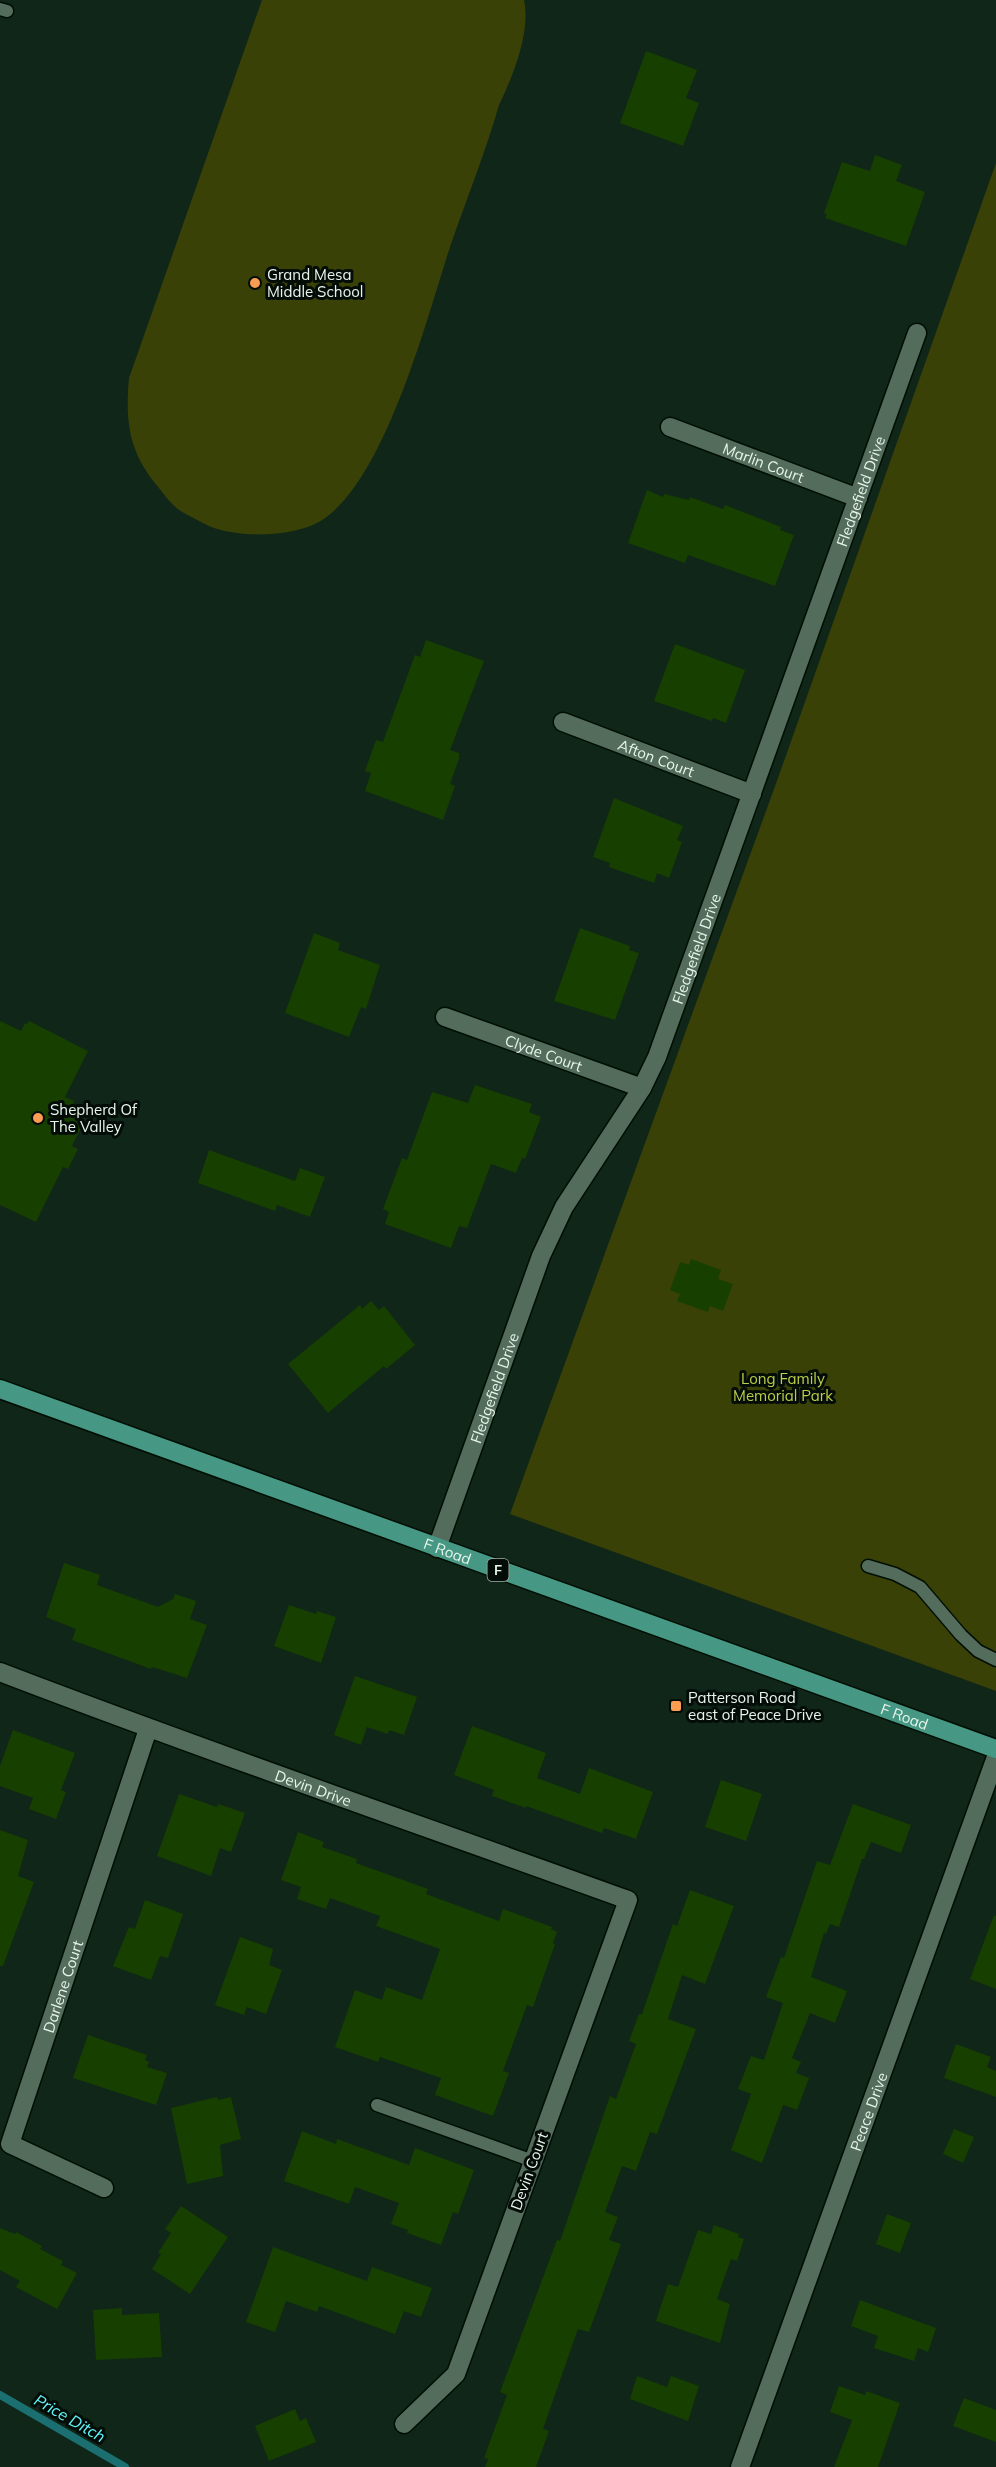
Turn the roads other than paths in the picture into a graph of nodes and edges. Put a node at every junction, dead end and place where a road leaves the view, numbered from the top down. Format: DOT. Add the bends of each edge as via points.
graph roads {
  1 [pos="917,333"];
  2 [pos="670,427"];
  3 [pos="858,498"];
  4 [pos="563,722"];
  5 [pos="752,794"];
  6 [pos="445,1017"];
  7 [pos="642,1088"];
  8 [pos="0,1389"];
  9 [pos="436,1548"];
  10 [pos="868,1566"];
  11 [pos="996,1660"];
  12 [pos="0,1672"];
  13 [pos="148,1729"];
  14 [pos="996,1749"];
  15 [pos="996,1757"];
  16 [pos="628,1900"];
  17 [pos="377,2105"];
  18 [pos="533,2162"];
  19 [pos="104,2188"];
  20 [pos="404,2424"];
  21 [pos="740,2467"];
  1 -- 3 [label="street, Fledgefield Drive"];
  2 -- 3 [label="street, Marlin Court"];
  3 -- 5 [label="street, Fledgefield Drive"];
  4 -- 5 [label="street, Afton Court"];
  5 -- 7 [label="street, Fledgefield Drive" via="657,1058"];
  6 -- 7 [label="street, Clyde Court"];
  7 -- 9 [label="street, Fledgefield Drive" via="564,1208 541,1256"];
  8 -- 9 [label="main road, F Road / F"];
  9 -- 14 [label="main road, F Road / F"];
  10 -- 11 [label="lane" via="920,1587 978,1651"];
  12 -- 13 [label="street, Devin Drive"];
  13 -- 16 [label="street, Devin Drive"];
  13 -- 19 [label="street, Darlene Court" via="10,2144"];
  15 -- 21 [label="street, Peace Drive"];
  16 -- 18 [label="street, Devin Court"];
  17 -- 18 [label="lane"];
  18 -- 20 [label="street, Devin Court" via="456,2374"];
}
